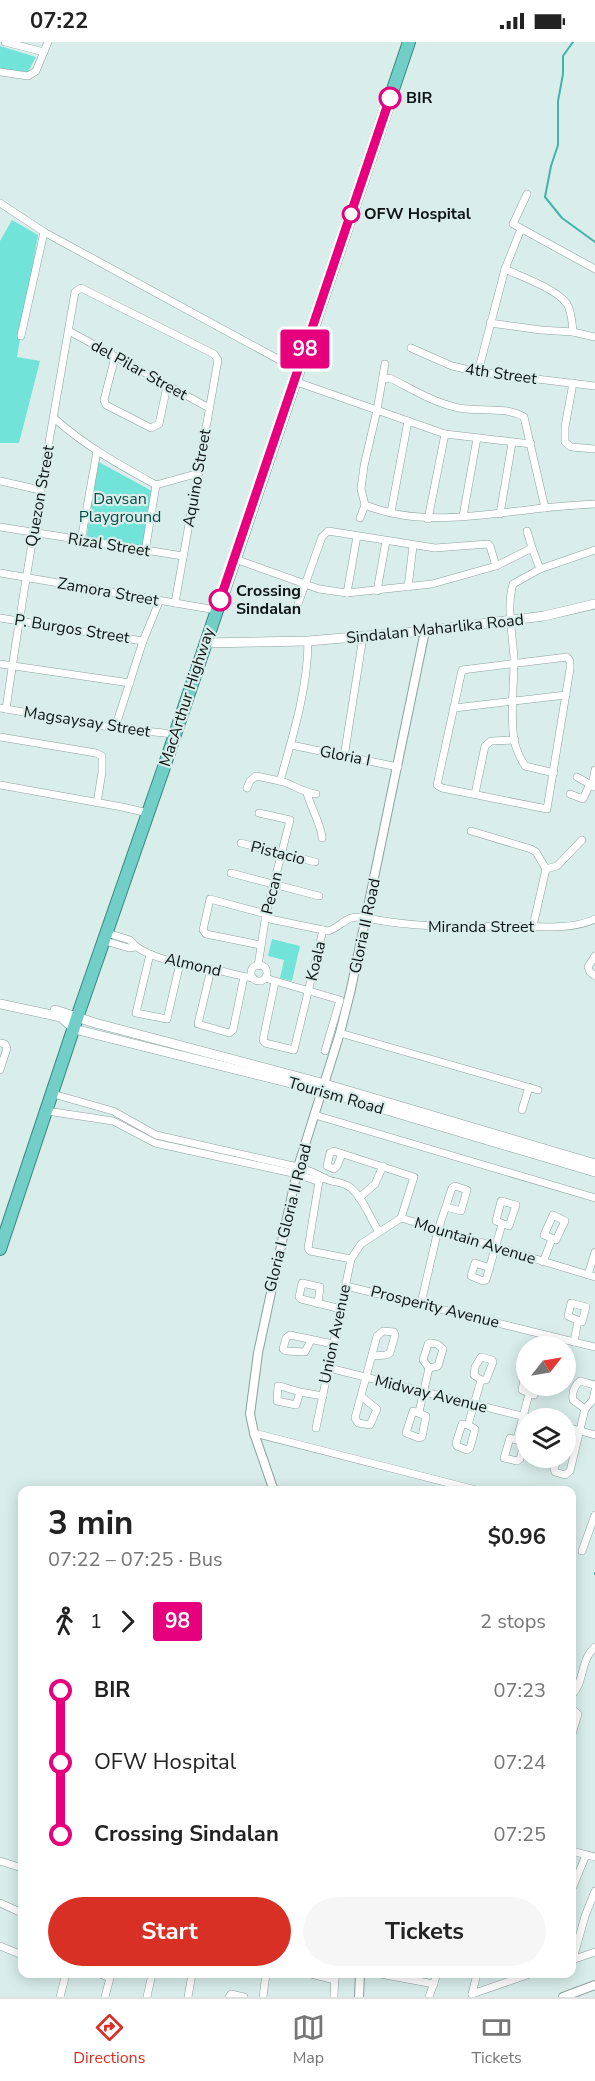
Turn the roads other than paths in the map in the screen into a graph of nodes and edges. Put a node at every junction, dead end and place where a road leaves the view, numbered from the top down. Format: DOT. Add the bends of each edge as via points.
graph roads {
  1 [pos="5,42"];
  2 [pos="48,42"];
  3 [pos="409,42"];
  4 [pos="44,52"];
  5 [pos="0,72"];
  6 [pos="527,194"];
  7 [pos="0,203"];
  8 [pos="521,229"];
  9 [pos="44,232"];
  10 [pos="505,269"];
  11 [pos="595,269"];
  12 [pos="490,323"];
  13 [pos="69,331"];
  14 [pos="573,332"];
  15 [pos="21,336"];
  16 [pos="595,337"];
  17 [pos="411,348"];
  18 [pos="214,354"];
  19 [pos="115,357"];
  20 [pos="385,364"];
  21 [pos="478,372"];
  22 [pos="296,375"];
  23 [pos="382,379"];
  24 [pos="573,383"];
  25 [pos="167,386"];
  26 [pos="595,386"];
  27 [pos="209,408"];
  28 [pos="377,410"];
  29 [pos="54,418"];
  30 [pos="408,421"];
  31 [pos="445,434"];
  32 [pos="477,438"];
  33 [pos="512,443"];
  34 [pos="531,444"];
  35 [pos="595,449"];
  36 [pos="97,451"];
  37 [pos="199,473"];
  38 [pos="0,481"];
  39 [pos="156,485"];
  40 [pos="40,490"];
  41 [pos="595,504"];
  42 [pos="365,505"];
  43 [pos="545,508"];
  44 [pos="391,512"];
  45 [pos="500,514"];
  46 [pos="463,516"];
  47 [pos="360,518"];
  48 [pos="428,519"];
  49 [pos="0,527"];
  50 [pos="527,531"];
  51 [pos="33,533"];
  52 [pos="357,536"];
  53 [pos="81,541"];
  54 [pos="386,541"];
  55 [pos="413,546"];
  56 [pos="532,548"];
  57 [pos="595,550"];
  58 [pos="145,552"];
  59 [pos="183,556"];
  60 [pos="235,559"];
  61 [pos="496,566"];
  62 [pos="540,569"];
  63 [pos="0,573"];
  64 [pos="26,577"];
  65 [pos="304,584"];
  66 [pos="408,587"];
  67 [pos="377,591"];
  68 [pos="347,593"];
  69 [pos="159,602"];
  70 [pos="175,603"];
  71 [pos="298,604"];
  72 [pos="595,604"];
  73 [pos="216,610"];
  74 [pos="0,618"];
  75 [pos="20,621"];
  76 [pos="512,622"];
  77 [pos="425,631"];
  78 [pos="363,637"];
  79 [pos="308,640"];
  80 [pos="143,641"];
  81 [pos="204,645"];
  82 [pos="514,663"];
  83 [pos="0,664"];
  84 [pos="12,666"];
  85 [pos="130,682"];
  86 [pos="566,695"];
  87 [pos="512,702"];
  88 [pos="3,708"];
  89 [pos="454,708"];
  90 [pos="115,728"];
  91 [pos="174,734"];
  92 [pos="0,737"];
  93 [pos="514,740"];
  94 [pos="291,745"];
  95 [pos="345,757"];
  96 [pos="398,767"];
  97 [pos="595,770"];
  98 [pos="554,773"];
  99 [pos="577,777"];
  100 [pos="280,781"];
  101 [pos="0,786"];
  102 [pos="592,786"];
  103 [pos="247,788"];
  104 [pos="307,793"];
  105 [pos="316,794"];
  106 [pos="570,794"];
  107 [pos="475,795"];
  108 [pos="97,803"];
  109 [pos="148,813"];
  110 [pos="259,813"];
  111 [pos="471,831"];
  112 [pos="322,838"];
  113 [pos="582,840"];
  114 [pos="241,843"];
  115 [pos="282,852"];
  116 [pos="315,862"];
  117 [pos="546,869"];
  118 [pos="231,873"];
  119 [pos="275,885"];
  120 [pos="318,897"];
  121 [pos="266,916"];
  122 [pos="364,918"];
  123 [pos="595,919"];
  124 [pos="533,926"];
  125 [pos="323,930"];
  126 [pos="106,937"];
  127 [pos="260,945"];
  128 [pos="150,954"];
  129 [pos="595,956"];
  130 [pos="180,963"];
  131 [pos="258,966"];
  132 [pos="211,969"];
  133 [pos="595,976"];
  134 [pos="244,977"];
  135 [pos="253,978"];
  136 [pos="265,978"];
  137 [pos="275,982"];
  138 [pos="309,992"];
  139 [pos="0,998"];
  140 [pos="0,1004"];
  141 [pos="76,1023"];
  142 [pos="340,1033"];
  143 [pos="3,1044"];
  144 [pos="325,1051"];
  145 [pos="0,1070"];
  146 [pos="529,1087"];
  147 [pos="324,1088"];
  148 [pos="538,1090"];
  149 [pos="53,1094"];
  150 [pos="522,1110"];
  151 [pos="47,1111"];
  152 [pos="116,1112"];
  153 [pos="315,1115"];
  154 [pos="113,1121"];
  155 [pos="342,1154"];
  156 [pos="595,1164"];
  157 [pos="383,1166"];
  158 [pos="298,1170"];
  159 [pos="595,1172"];
  160 [pos="322,1180"];
  161 [pos="359,1198"];
  162 [pos="595,1198"];
  163 [pos="446,1207"];
  164 [pos="401,1218"];
  165 [pos="502,1224"];
  166 [pos="438,1230"];
  167 [pos="379,1232"];
  168 [pos="552,1239"];
  169 [pos="362,1244"];
  170 [pos="495,1247"];
  171 [pos="0,1248"];
  172 [pos="595,1252"];
  173 [pos="351,1259"];
  174 [pos="543,1262"];
  175 [pos="490,1268"];
  176 [pos="592,1276"];
  177 [pos="346,1286"];
  178 [pos="421,1303"];
  179 [pos="318,1304"];
  180 [pos="341,1309"];
  181 [pos="578,1321"];
  182 [pos="550,1336"];
  183 [pos="575,1336"];
  184 [pos="311,1340"];
  185 [pos="576,1342"];
  186 [pos="333,1344"];
  187 [pos="595,1347"];
  188 [pos="373,1356"];
  189 [pos="329,1368"];
  190 [pos="429,1368"];
  191 [pos="365,1378"];
  192 [pos="481,1380"];
  193 [pos="594,1386"];
  194 [pos="300,1392"];
  195 [pos="423,1392"];
  196 [pos="322,1396"];
  197 [pos="362,1397"];
  198 [pos="473,1404"];
  199 [pos="585,1409"];
  200 [pos="419,1412"];
  201 [pos="516,1414"];
  202 [pos="468,1425"];
  203 [pos="316,1428"];
  204 [pos="576,1430"];
  205 [pos="580,1431"];
  206 [pos="254,1433"];
  207 [pos="595,1435"];
  208 [pos="576,1446"];
  209 [pos="554,1468"];
  210 [pos="571,1468"];
  211 [pos="272,1486"];
  212 [pos="461,1486"];
  213 [pos="595,1515"];
  214 [pos="582,1551"];
  215 [pos="595,1647"];
  216 [pos="576,1690"];
  217 [pos="576,1852"];
  218 [pos="586,1855"];
  219 [pos="595,1857"];
  220 [pos="0,1861"];
  221 [pos="18,1868"];
  222 [pos="576,1879"];
  223 [pos="595,1891"];
  224 [pos="0,1904"];
  225 [pos="18,1911"];
  226 [pos="0,1946"];
  227 [pos="576,1946"];
  228 [pos="595,1952"];
  229 [pos="18,1953"];
  230 [pos="576,1958"];
  231 [pos="65,1978"];
  232 [pos="110,1978"];
  233 [pos="151,1978"];
  234 [pos="191,1978"];
  235 [pos="265,1978"];
  236 [pos="335,1978"];
  237 [pos="360,1978"];
  238 [pos="402,1978"];
  239 [pos="436,1978"];
  240 [pos="476,1978"];
  241 [pos="500,1978"];
  242 [pos="518,1978"];
  243 [pos="434,1984"];
  244 [pos="499,1985"];
  245 [pos="595,1985"];
  246 [pos="472,1995"];
  247 [pos="60,1997"];
  248 [pos="105,1997"];
  249 [pos="147,1997"];
  250 [pos="188,1997"];
  251 [pos="229,1997"];
  252 [pos="244,1997"];
  253 [pos="263,1997"];
  254 [pos="334,1997"];
  255 [pos="359,1997"];
  256 [pos="429,1997"];
  257 [pos="563,1997"];
  1 -- 4 [label="street"];
  2 -- 4 [label="street"];
  3 -- 22 [label="highway, MacArthur Highway"];
  4 -- 5 [label="street" via="36,70 28,76"];
  6 -- 8 [label="street" via="513,224"];
  7 -- 9 [label="street"];
  8 -- 10 [label="street"];
  8 -- 11 [label="street"];
  9 -- 15 [label="street"];
  9 -- 22 [label="street"];
  10 -- 12 [label="street"];
  10 -- 14 [label="street" via="566,302"];
  12 -- 14 [label="street"];
  12 -- 21 [label="street"];
  13 -- 18 [label="street, Quezon Street" via="75,292 81,288"];
  13 -- 19 [label="street, del Pilar Street"];
  13 -- 29 [label="street, Quezon Street"];
  14 -- 16 [label="street"];
  17 -- 21 [label="street, 4th Street" via="452,366"];
  18 -- 27 [label="street, Aquino Street" via="218,360"];
  19 -- 25 [label="street, del Pilar Street"];
  19 -- 25 [label="street" via="106,405 155,428"];
  20 -- 23 [label="street"];
  21 -- 24 [label="street, 4th Street"];
  22 -- 28 [label="street"];
  22 -- 60 [label="highway, MacArthur Highway"];
  23 -- 28 [label="street"];
  23 -- 34 [label="street" via="390,378 445,405 522,415"];
  24 -- 26 [label="street, 4th Street"];
  24 -- 35 [label="street" via="565,442 571,447"];
  25 -- 27 [label="street, del Pilar Street"];
  27 -- 37 [label="street, Aquino Street"];
  28 -- 30 [label="street"];
  28 -- 42 [label="street" via="361,489"];
  29 -- 36 [label="street"];
  29 -- 40 [label="street, Quezon Street"];
  30 -- 31 [label="street"];
  30 -- 44 [label="street"];
  31 -- 32 [label="street"];
  31 -- 48 [label="street"];
  32 -- 33 [label="street"];
  32 -- 46 [label="street"];
  33 -- 34 [label="street"];
  33 -- 45 [label="street"];
  34 -- 43 [label="street"];
  36 -- 39 [label="street"];
  36 -- 53 [label="street"];
  37 -- 39 [label="street"];
  37 -- 59 [label="street, Aquino Street"];
  38 -- 40 [label="street"];
  39 -- 58 [label="street"];
  40 -- 51 [label="street, Quezon Street"];
  41 -- 43 [label="street"];
  42 -- 44 [label="street"];
  42 -- 47 [label="street"];
  43 -- 45 [label="street"];
  44 -- 48 [label="street"];
  45 -- 46 [label="street"];
  46 -- 48 [label="street"];
  49 -- 51 [label="street, Rizal Street"];
  50 -- 56 [label="street"];
  51 -- 53 [label="street, Rizal Street"];
  51 -- 64 [label="street, Quezon Street"];
  52 -- 54 [label="street"];
  52 -- 65 [label="street" via="325,533"];
  52 -- 68 [label="street"];
  53 -- 58 [label="street, Rizal Street"];
  54 -- 55 [label="street"];
  54 -- 67 [label="street"];
  55 -- 61 [label="street" via="488,544"];
  55 -- 66 [label="street"];
  56 -- 61 [label="street"];
  56 -- 62 [label="street"];
  57 -- 62 [label="street"];
  58 -- 59 [label="street, Rizal Street"];
  59 -- 70 [label="street, Aquino Street"];
  60 -- 65 [label="street"];
  60 -- 73 [label="highway, MacArthur Highway"];
  61 -- 66 [label="street"];
  62 -- 76 [label="street" via="513,585 509,596"];
  63 -- 64 [label="street, Zamora Street"];
  64 -- 69 [label="street, Zamora Street"];
  64 -- 75 [label="street, Quezon Street"];
  65 -- 68 [label="street"];
  65 -- 71 [label="street"];
  66 -- 67 [label="street"];
  67 -- 68 [label="street"];
  69 -- 70 [label="street, Zamora Street"];
  69 -- 80 [label="street"];
  70 -- 73 [label="street, Zamora Street"];
  72 -- 76 [label="main road, Sindalan Maharlika Road"];
  73 -- 81 [label="highway, MacArthur Highway"];
  74 -- 75 [label="street, P. Burgos Street"];
  75 -- 80 [label="street, P. Burgos Street"];
  75 -- 84 [label="street, Quezon Street"];
  76 -- 77 [label="main road, Sindalan Maharlika Road"];
  76 -- 82 [label="street"];
  77 -- 78 [label="main road, Sindalan Maharlika Road"];
  77 -- 96 [label="street, Gloria II Road"];
  78 -- 79 [label="main road, Sindalan Maharlika Road"];
  78 -- 95 [label="street"];
  79 -- 81 [label="main road, Sindalan Maharlika Road" via="258,646"];
  79 -- 94 [label="street"];
  80 -- 85 [label="street"];
  81 -- 91 [label="highway, MacArthur Highway"];
  82 -- 86 [label="street" via="569,658"];
  82 -- 87 [label="street"];
  82 -- 89 [label="street" via="462,670"];
  83 -- 84 [label="street"];
  84 -- 85 [label="street"];
  84 -- 88 [label="street, Quezon Street"];
  85 -- 90 [label="street"];
  86 -- 87 [label="street"];
  86 -- 98 [label="street"];
  87 -- 89 [label="street"];
  87 -- 93 [label="street"];
  88 -- 90 [label="street, Magsaysay Street"];
  89 -- 107 [label="street" via="437,785"];
  90 -- 91 [label="street, Magsaysay Street"];
  91 -- 109 [label="highway, MacArthur Highway"];
  92 -- 108 [label="street" via="102,756"];
  93 -- 98 [label="street" via="525,766"];
  93 -- 107 [label="street" via="487,742"];
  94 -- 95 [label="street, Gloria I"];
  94 -- 100 [label="street"];
  95 -- 96 [label="street, Gloria I"];
  96 -- 122 [label="street, Gloria II Road"];
  97 -- 102 [label="street"];
  98 -- 107 [label="street" via="547,809"];
  99 -- 102 [label="street"];
  100 -- 103 [label="street" via="255,776"];
  100 -- 104 [label="street" via="292,783"];
  101 -- 108 [label="street"];
  102 -- 106 [label="street" via="583,799"];
  104 -- 105 [label="street"];
  104 -- 112 [label="street"];
  108 -- 109 [label="street"];
  109 -- 126 [label="highway, MacArthur Highway"];
  110 -- 115 [label="street, Pecan" via="290,820"];
  111 -- 117 [label="street" via="531,849"];
  113 -- 117 [label="street" via="557,866"];
  114 -- 115 [label="street, Pistacio"];
  115 -- 116 [label="street, Pistacio"];
  115 -- 119 [label="street, Pecan"];
  117 -- 124 [label="street"];
  118 -- 119 [label="street"];
  119 -- 120 [label="street"];
  119 -- 121 [label="street, Pecan"];
  121 -- 125 [label="street"];
  121 -- 127 [label="street, Pecan"];
  121 -- 127 [label="street" via="210,899 202,930"];
  122 -- 124 [label="street, Miranda Street" via="425,927"];
  122 -- 125 [label="street" via="352,916 333,930"];
  122 -- 142 [label="street, Gloria II Road"];
  123 -- 124 [label="street, Miranda Street" via="572,926"];
  125 -- 138 [label="street, Koala"];
  126 -- 128 [label="street, Almond"];
  126 -- 141 [label="highway, MacArthur Highway"];
  127 -- 131 [label="street, Pecan"];
  128 -- 130 [label="street, Almond"];
  128 -- 130 [label="street" via="138,1013 165,1020 168,1017"];
  129 -- 133 [label="street" via="588,967"];
  130 -- 132 [label="street, Almond"];
  131 -- 135 [label="street" via="251,972"];
  131 -- 136 [label="street" via="264,969"];
  132 -- 134 [label="street, Almond"];
  132 -- 134 [label="street" via="200,1026 229,1033 232,1030"];
  134 -- 135 [label="street, Almond"];
  135 -- 136 [label="street"];
  136 -- 137 [label="street"];
  137 -- 138 [label="street"];
  137 -- 138 [label="street, Koala" via="263,1036 265,1043 296,1048"];
  138 -- 144 [label="street" via="338,999 340,1003"];
  139 -- 141 [label="main road" via="61,1011"];
  140 -- 141 [label="main road"];
  141 -- 147 [label="main road, Tourism Road"];
  141 -- 149 [label="highway, MacArthur Highway"];
  142 -- 146 [label="street"];
  142 -- 147 [label="street, Gloria II Road"];
  143 -- 145 [label="street" via="7,1047"];
  146 -- 148 [label="street"];
  146 -- 150 [label="street"];
  147 -- 153 [label="street, Gloria I Gloria II Road"];
  147 -- 156 [label="main road, Tourism Road"];
  147 -- 159 [label="main road, Tourism Road"];
  149 -- 151 [label="highway, MacArthur Highway"];
  149 -- 152 [label="street"];
  151 -- 154 [label="street"];
  151 -- 171 [label="highway, MacArthur Highway"];
  152 -- 154 [label="street"];
  152 -- 158 [label="street" via="156,1135"];
  153 -- 158 [label="street, Gloria I Gloria II Road"];
  153 -- 162 [label="street"];
  154 -- 158 [label="street" via="155,1143"];
  155 -- 155 [label="street" via="330,1153 327,1166 334,1169"];
  155 -- 157 [label="street"];
  157 -- 161 [label="street" via="375,1184"];
  157 -- 164 [label="street" via="414,1179"];
  158 -- 160 [label="street"];
  158 -- 206 [label="street, Gloria I Gloria II Road" via="258,1353 250,1414"];
  160 -- 161 [label="street" via="344,1183"];
  160 -- 173 [label="street" via="308,1248"];
  161 -- 167 [label="street"];
  163 -- 163 [label="street" via="452,1188 467,1190 462,1210"];
  163 -- 166 [label="street"];
  164 -- 166 [label="street, Mountain Avenue"];
  164 -- 167 [label="street, Mountain Avenue"];
  165 -- 170 [label="street"];
  166 -- 170 [label="street, Mountain Avenue"];
  166 -- 178 [label="street"];
  167 -- 169 [label="street, Mountain Avenue"];
  168 -- 174 [label="street"];
  169 -- 173 [label="street, Union Avenue"];
  170 -- 174 [label="street, Mountain Avenue"];
  170 -- 175 [label="street"];
  172 -- 176 [label="street"];
  173 -- 177 [label="street, Union Avenue"];
  174 -- 176 [label="street, Mountain Avenue"];
  175 -- 175 [label="street" via="483,1281 471,1274 476,1263"];
  177 -- 178 [label="street, Prosperity Avenue"];
  177 -- 180 [label="street, Union Avenue"];
  178 -- 182 [label="street, Prosperity Avenue"];
  179 -- 179 [label="street" via="299,1297 302,1283 319,1287"];
  179 -- 180 [label="street"];
  180 -- 186 [label="street, Union Avenue"];
  181 -- 183 [label="street"];
  184 -- 184 [label="street" via="290,1335 284,1350 308,1350"];
  184 -- 186 [label="street"];
  185 -- 187 [label="street, Prosperity Avenue"];
  186 -- 189 [label="street, Union Avenue"];
  188 -- 188 [label="street" via="377,1336 383,1332 395,1334 391,1351"];
  188 -- 191 [label="street"];
  189 -- 191 [label="street, Midway Avenue"];
  189 -- 196 [label="street, Union Avenue"];
  190 -- 195 [label="street"];
  191 -- 195 [label="street, Midway Avenue"];
  191 -- 197 [label="street"];
  192 -- 198 [label="street"];
  193 -- 199 [label="street" via="593,1400"];
  193 -- 199 [label="street" via="580,1381 572,1394 573,1400"];
  194 -- 194 [label="street" via="278,1386 277,1401 295,1406"];
  194 -- 196 [label="street"];
  195 -- 198 [label="street, Midway Avenue"];
  195 -- 200 [label="street"];
  196 -- 203 [label="street, Union Avenue"];
  197 -- 197 [label="street" via="355,1418 358,1423 372,1424 377,1409"];
  198 -- 201 [label="street, Midway Avenue"];
  198 -- 202 [label="street"];
  199 -- 205 [label="street"];
  204 -- 205 [label="street"];
  205 -- 207 [label="street"];
  205 -- 208 [label="street"];
  206 -- 211 [label="street"];
  206 -- 212 [label="street"];
  209 -- 210 [label="street" via="565,1475"];
  213 -- 214 [label="street"];
  215 -- 216 [label="street" via="589,1652"];
  217 -- 218 [label="street"];
  218 -- 219 [label="street"];
  218 -- 222 [label="street"];
  220 -- 221 [label="street"];
  223 -- 227 [label="street"];
  224 -- 225 [label="street"];
  226 -- 229 [label="street"];
  228 -- 230 [label="street"];
  231 -- 247 [label="street"];
  232 -- 248 [label="street"];
  233 -- 249 [label="street"];
  234 -- 250 [label="street"];
  235 -- 253 [label="street"];
  236 -- 254 [label="street"];
  237 -- 255 [label="street"];
  238 -- 243 [label="street"];
  239 -- 243 [label="street"];
  240 -- 246 [label="street"];
  241 -- 244 [label="street"];
  242 -- 244 [label="street"];
  243 -- 256 [label="street"];
  244 -- 246 [label="street"];
  245 -- 257 [label="street"];
  251 -- 252 [label="street"];
}
